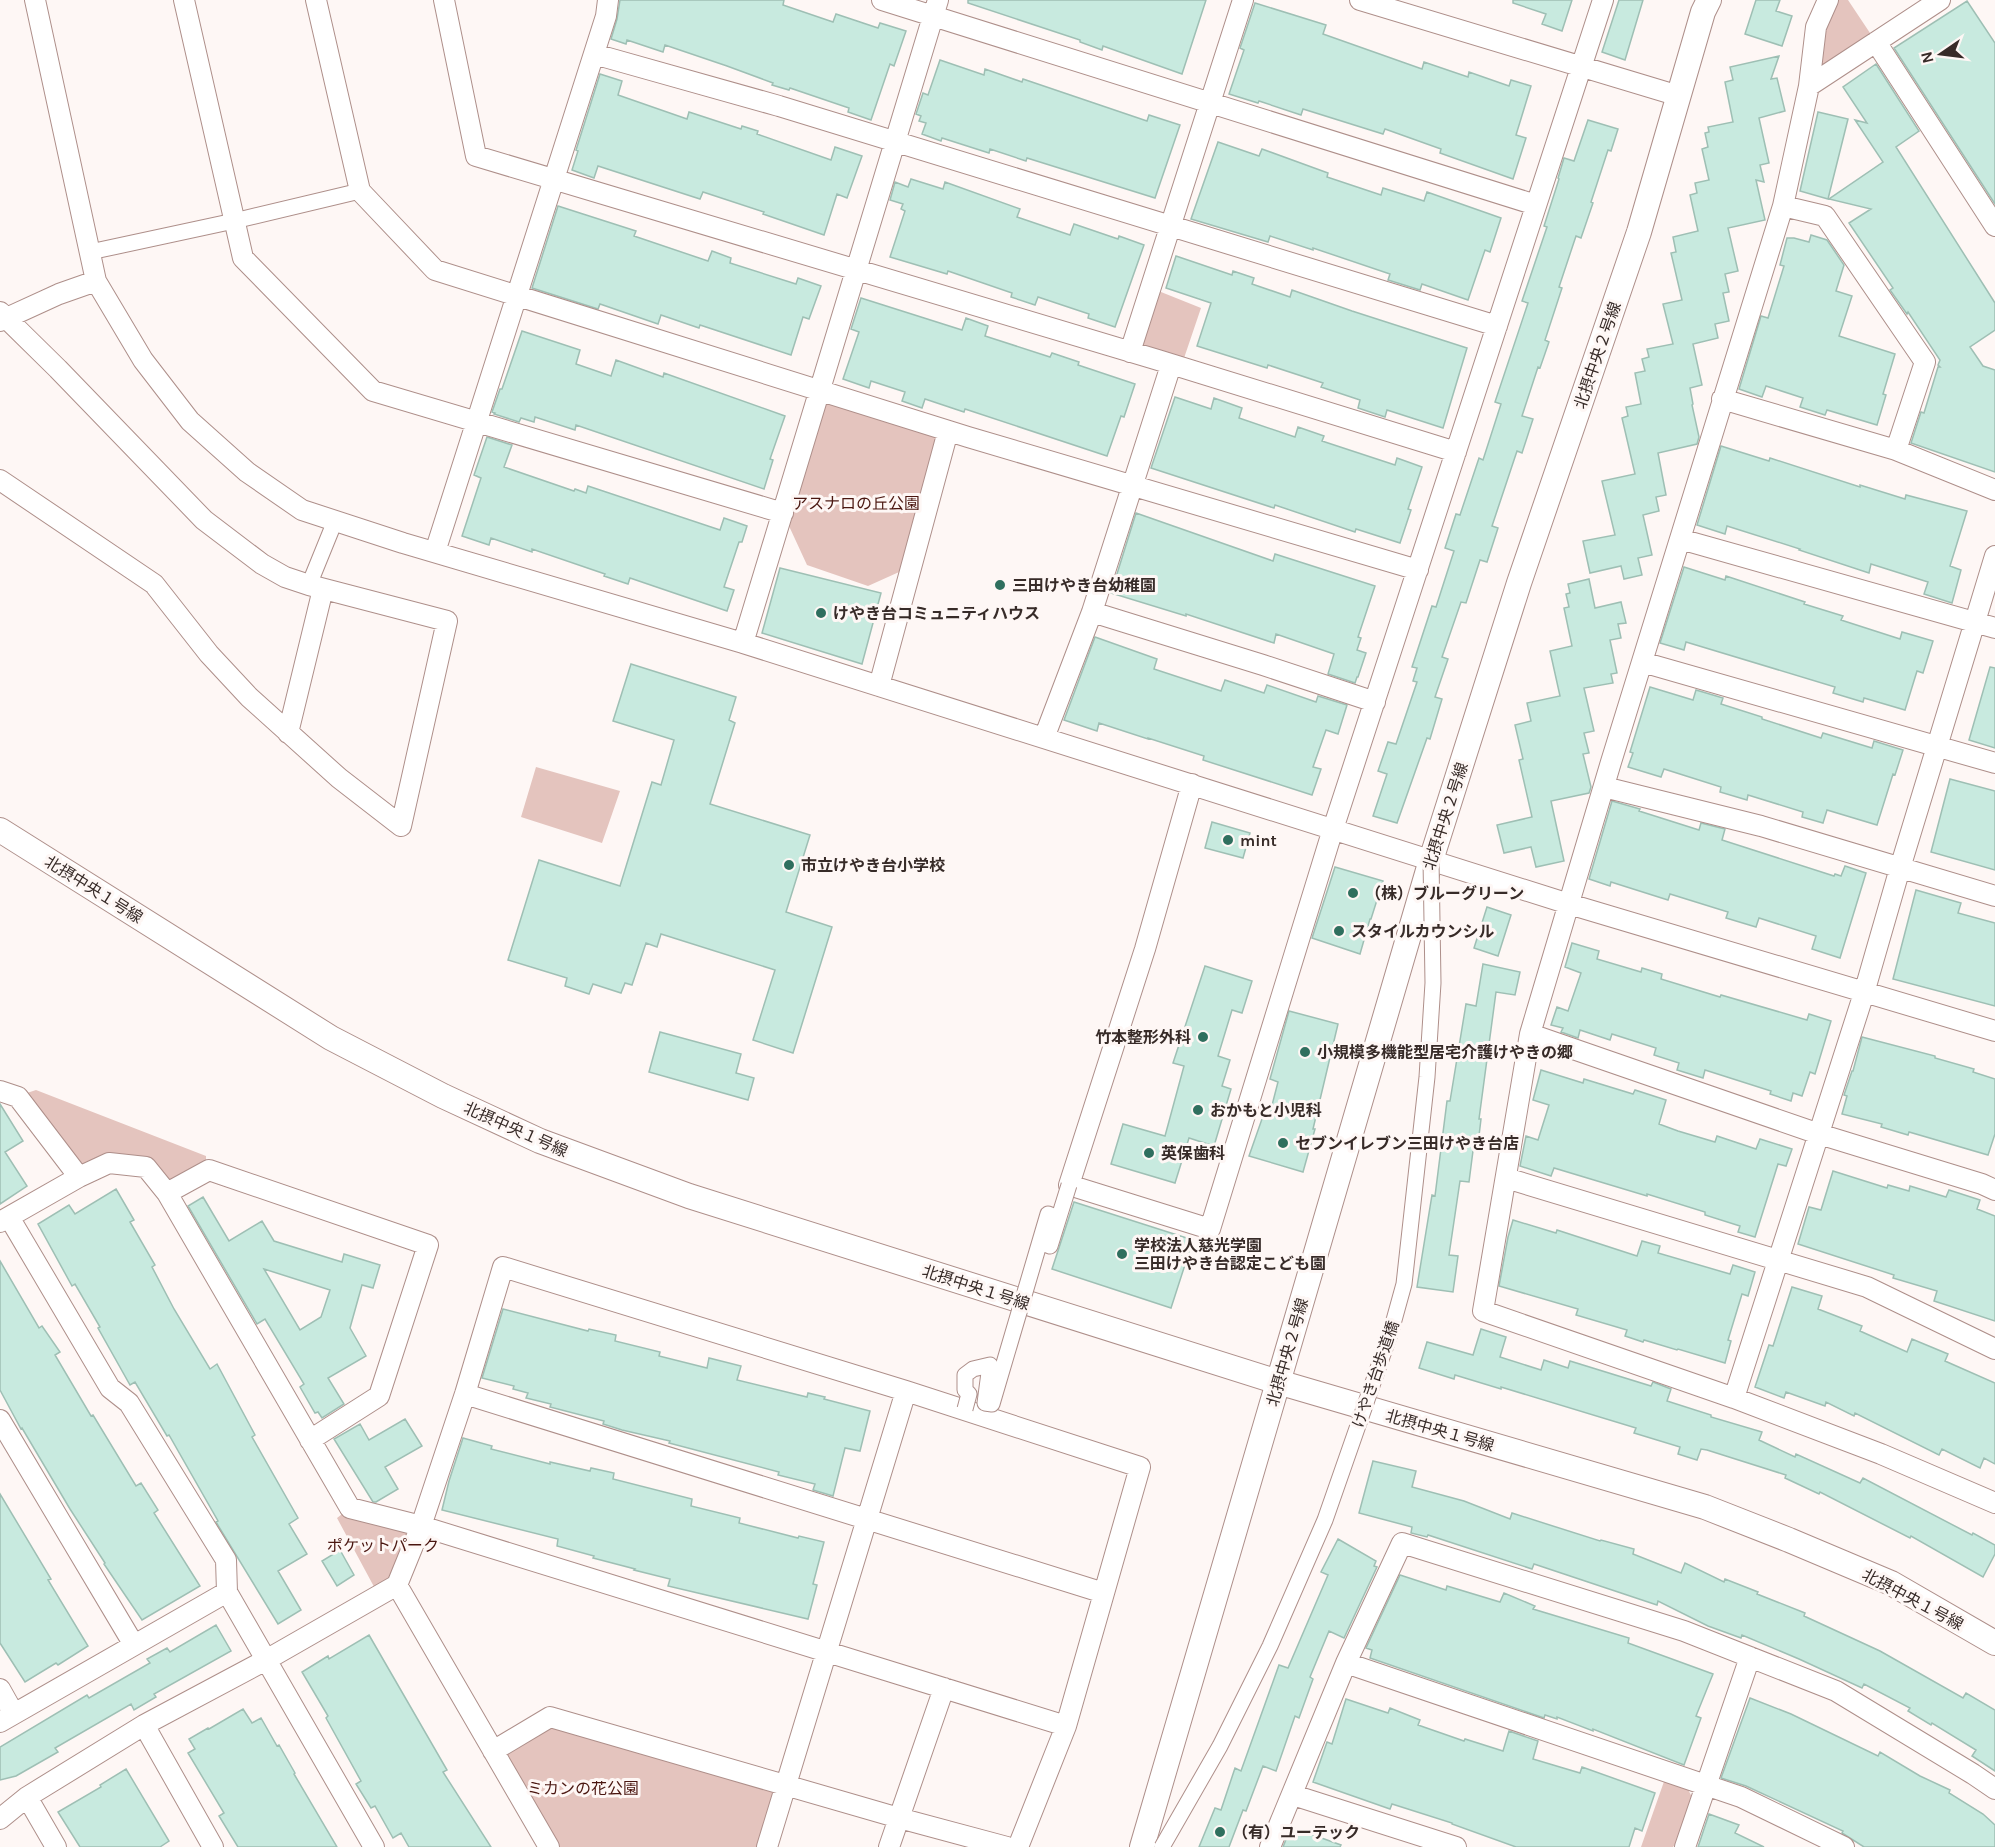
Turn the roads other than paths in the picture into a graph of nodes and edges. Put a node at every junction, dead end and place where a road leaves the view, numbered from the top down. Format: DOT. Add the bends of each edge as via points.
graph roads {
  1 [pos="35,0"];
  2 [pos="184,0"];
  3 [pos="316,0"];
  4 [pos="444,0"];
  5 [pos="608,0"];
  6 [pos="882,0"];
  7 [pos="1243,0"];
  8 [pos="1360,0"];
  9 [pos="1604,0"];
  10 [pos="1709,0"];
  11 [pos="1828,0"];
  12 [pos="1940,0"];
  13 [pos="936,8"];
  14 [pos="1876,42"];
  15 [pos="594,54"];
  16 [pos="1582,66"];
  17 [pos="1809,86"];
  18 [pos="1679,96"];
  19 [pos="1210,103"];
  20 [pos="896,141"];
  21 [pos="554,179"];
  22 [pos="360,191"];
  23 [pos="1536,205"];
  24 [pos="1783,206"];
  25 [pos="234,221"];
  26 [pos="1170,226"];
  27 [pos="1995,226"];
  28 [pos="90,252"];
  29 [pos="856,270"];
  30 [pos="96,280"];
  31 [pos="516,296"];
  32 [pos="2,317"];
  33 [pos="1497,326"];
  34 [pos="1130,352"];
  35 [pos="1172,364"];
  36 [pos="820,391"];
  37 [pos="1722,399"];
  38 [pos="477,422"];
  39 [pos="948,431"];
  40 [pos="1896,450"];
  41 [pos="1456,452"];
  42 [pos="0,480"];
  43 [pos="1133,486"];
  44 [pos="1995,490"];
  45 [pos="783,513"];
  46 [pos="334,520"];
  47 [pos="1680,539"];
  48 [pos="435,552"];
  49 [pos="1995,556"];
  50 [pos="1418,570"];
  51 [pos="316,587"];
  52 [pos="1092,612"];
  53 [pos="1976,622"];
  54 [pos="1995,628"];
  55 [pos="743,643"];
  56 [pos="1642,662"];
  57 [pos="879,686"];
  58 [pos="1375,702"];
  59 [pos="288,733"];
  60 [pos="1044,738"];
  61 [pos="1938,746"];
  62 [pos="1995,763"];
  63 [pos="1192,784"];
  64 [pos="1604,787"];
  65 [pos="1333,829"];
  66 [pos="0,830"];
  67 [pos="1431,860"];
  68 [pos="1900,868"];
  69 [pos="1995,896"];
  70 [pos="1569,904"];
  71 [pos="1864,993"];
  72 [pos="1995,1031"];
  73 [pos="1530,1034"];
  74 [pos="0,1090"];
  75 [pos="1819,1134"];
  76 [pos="79,1177"];
  77 [pos="1506,1178"];
  78 [pos="1069,1185"];
  79 [pos="1995,1190"];
  80 [pos="167,1193"];
  81 [pos="5,1219"];
  82 [pos="1779,1262"];
  83 [pos="1995,1349"];
  84 [pos="1278,1382"];
  85 [pos="906,1390"];
  86 [pos="465,1394"];
  87 [pos="1734,1398"];
  88 [pos="965,1409"];
  89 [pos="0,1420"];
  90 [pos="310,1440"];
  91 [pos="1995,1503"];
  92 [pos="867,1520"];
  93 [pos="421,1526"];
  94 [pos="397,1585"];
  95 [pos="227,1592"];
  96 [pos="1104,1593"];
  97 [pos="1995,1643"];
  98 [pos="134,1645"];
  99 [pos="827,1653"];
  100 [pos="1750,1657"];
  101 [pos="266,1660"];
  102 [pos="1346,1662"];
  103 [pos="944,1688"];
  104 [pos="0,1689"];
  105 [pos="7,1718"];
  106 [pos="144,1725"];
  107 [pos="1066,1726"];
  108 [pos="493,1751"];
  109 [pos="1705,1785"];
  110 [pos="786,1786"];
  111 [pos="1995,1789"];
  112 [pos="1293,1795"];
  113 [pos="27,1797"];
  114 [pos="899,1818"];
  115 [pos="0,1819"];
  116 [pos="56,1847"];
  117 [pos="213,1847"];
  118 [pos="374,1847"];
  119 [pos="549,1847"];
  120 [pos="767,1847"];
  121 [pos="889,1847"];
  122 [pos="1007,1847"];
  123 [pos="1018,1847"];
  124 [pos="1142,1847"];
  125 [pos="1162,1847"];
  126 [pos="1270,1847"];
  127 [pos="1456,1847"];
  128 [pos="1685,1847"];
  129 [pos="1844,1847"];
  1 -- 28 [label="street"];
  2 -- 25 [label="street"];
  3 -- 22 [label="street"];
  4 -- 21 [label="street" via="476,156"];
  5 -- 15 [label="street"];
  6 -- 13 [label="street"];
  7 -- 19 [label="street"];
  8 -- 16 [label="street"];
  9 -- 16 [label="street"];
  10 -- 18 [label="street, 北摂中央２号線"];
  11 -- 17 [label="street" via="1816,27"];
  12 -- 14 [label="street"];
  13 -- 19 [label="street"];
  13 -- 20 [label="street"];
  14 -- 17 [label="street"];
  14 -- 27 [label="street"];
  15 -- 20 [label="street"];
  15 -- 21 [label="street"];
  16 -- 18 [label="street"];
  16 -- 23 [label="street"];
  17 -- 24 [label="street"];
  18 -- 67 [label="street, 北摂中央２号線" via="1640,232 1519,583"];
  19 -- 23 [label="street"];
  19 -- 26 [label="street"];
  20 -- 26 [label="street"];
  20 -- 29 [label="street"];
  21 -- 29 [label="street"];
  21 -- 31 [label="street"];
  22 -- 25 [label="street"];
  22 -- 31 [label="street" via="435,270"];
  23 -- 33 [label="street"];
  24 -- 37 [label="street"];
  24 -- 40 [label="street" via="1825,216 1926,362"];
  25 -- 28 [label="street"];
  25 -- 38 [label="street" via="243,258 374,391"];
  26 -- 33 [label="street"];
  26 -- 34 [label="street"];
  28 -- 30 [label="street"];
  29 -- 34 [label="street"];
  29 -- 36 [label="street"];
  30 -- 32 [label="street"];
  30 -- 46 [label="street" via="143,360 190,421 247,472 302,510"];
  31 -- 36 [label="street"];
  31 -- 38 [label="street"];
  32 -- 51 [label="street" via="58,369 204,520 262,564"];
  33 -- 41 [label="street"];
  34 -- 35 [label="street"];
  35 -- 41 [label="street"];
  35 -- 43 [label="street"];
  36 -- 39 [label="street"];
  36 -- 45 [label="street"];
  37 -- 40 [label="street"];
  37 -- 47 [label="street"];
  38 -- 45 [label="street"];
  38 -- 48 [label="street"];
  39 -- 43 [label="street"];
  39 -- 57 [label="street"];
  40 -- 44 [label="street"];
  41 -- 50 [label="street"];
  42 -- 59 [label="street" via="154,584 209,654"];
  43 -- 50 [label="street"];
  43 -- 52 [label="street"];
  45 -- 55 [label="street"];
  46 -- 48 [label="street"];
  46 -- 51 [label="street"];
  47 -- 53 [label="street"];
  47 -- 56 [label="street"];
  48 -- 55 [label="street"];
  49 -- 53 [label="street"];
  50 -- 58 [label="street"];
  51 -- 59 [label="street"];
  51 -- 59 [label="street" via="447,621 401,826"];
  52 -- 58 [label="street"];
  52 -- 60 [label="street"];
  53 -- 54 [label="street"];
  53 -- 61 [label="street"];
  55 -- 57 [label="street"];
  56 -- 61 [label="street"];
  56 -- 64 [label="street"];
  57 -- 60 [label="street"];
  58 -- 65 [label="street"];
  60 -- 63 [label="street"];
  61 -- 62 [label="street"];
  61 -- 68 [label="street"];
  63 -- 65 [label="street"];
  63 -- 78 [label="street" via="1145,949"];
  64 -- 68 [label="street" via="1761,826"];
  64 -- 70 [label="street"];
  65 -- 67 [label="street"];
  65 -- 78 [label="street" via="1210,1229"];
  66 -- 84 [label="street, 北摂中央１号線" via="331,1038 540,1141 689,1196"];
  67 -- 70 [label="street"];
  67 -- 84 [label="street, 北摂中央２号線"];
  67 -- 125 [label="street, けやき台歩道橋, bridge" via="1433,983 1427,1077 1404,1284 1325,1520 1270,1646 1220,1746"];
  68 -- 69 [label="street"];
  68 -- 71 [label="street"];
  70 -- 71 [label="street"];
  70 -- 73 [label="street"];
  71 -- 72 [label="street"];
  71 -- 75 [label="street"];
  73 -- 75 [label="street"];
  73 -- 77 [label="street"];
  74 -- 76 [label="street" via="18,1097"];
  75 -- 79 [label="street"];
  75 -- 82 [label="street"];
  76 -- 80 [label="street" via="109,1163 146,1167"];
  76 -- 81 [label="street"];
  77 -- 82 [label="street"];
  77 -- 87 [label="street" via="1483,1311"];
  78 -- 88 [label="street, bridge" via="1050,1246 1045,1244 1053,1216 1048,1214 992,1404 985,1403 990,1365 965,1375 965,1390 969,1394"];
  80 -- 90 [label="street"];
  80 -- 90 [label="street" via="209,1170 428,1245 380,1396"];
  81 -- 95 [label="street" via="110,1388 129,1403 226,1560"];
  82 -- 83 [label="street" via="1867,1287"];
  82 -- 87 [label="street"];
  84 -- 97 [label="street, 北摂中央１号線" via="1705,1507 1891,1583"];
  84 -- 124 [label="street, 北摂中央２号線"];
  85 -- 86 [label="street" via="503,1267"];
  85 -- 88 [label="street"];
  85 -- 92 [label="street"];
  86 -- 92 [label="street"];
  86 -- 93 [label="street"];
  87 -- 91 [label="street"];
  88 -- 96 [label="street" via="1140,1467"];
  89 -- 98 [label="street"];
  90 -- 93 [label="street" via="350,1508"];
  92 -- 96 [label="street"];
  92 -- 99 [label="street"];
  93 -- 94 [label="street"];
  93 -- 99 [label="street"];
  94 -- 101 [label="street"];
  94 -- 108 [label="street"];
  95 -- 98 [label="street"];
  95 -- 101 [label="street"];
  96 -- 107 [label="street"];
  98 -- 105 [label="street"];
  99 -- 103 [label="street"];
  99 -- 110 [label="street"];
  100 -- 102 [label="street" via="1684,1631 1402,1543"];
  100 -- 109 [label="street"];
  100 -- 111 [label="street" via="1836,1691"];
  101 -- 106 [label="street"];
  101 -- 118 [label="street"];
  102 -- 109 [label="street"];
  102 -- 112 [label="street"];
  103 -- 107 [label="street"];
  103 -- 114 [label="street"];
  104 -- 105 [label="street"];
  106 -- 113 [label="street"];
  106 -- 117 [label="street"];
  107 -- 123 [label="street"];
  108 -- 110 [label="street" via="550,1717"];
  108 -- 119 [label="street"];
  109 -- 128 [label="street"];
  109 -- 129 [label="street" via="1741,1797"];
  110 -- 114 [label="street"];
  110 -- 120 [label="street"];
  112 -- 126 [label="street"];
  112 -- 127 [label="street"];
  113 -- 115 [label="street"];
  113 -- 116 [label="street"];
  114 -- 121 [label="street"];
  114 -- 122 [label="street"];
}
